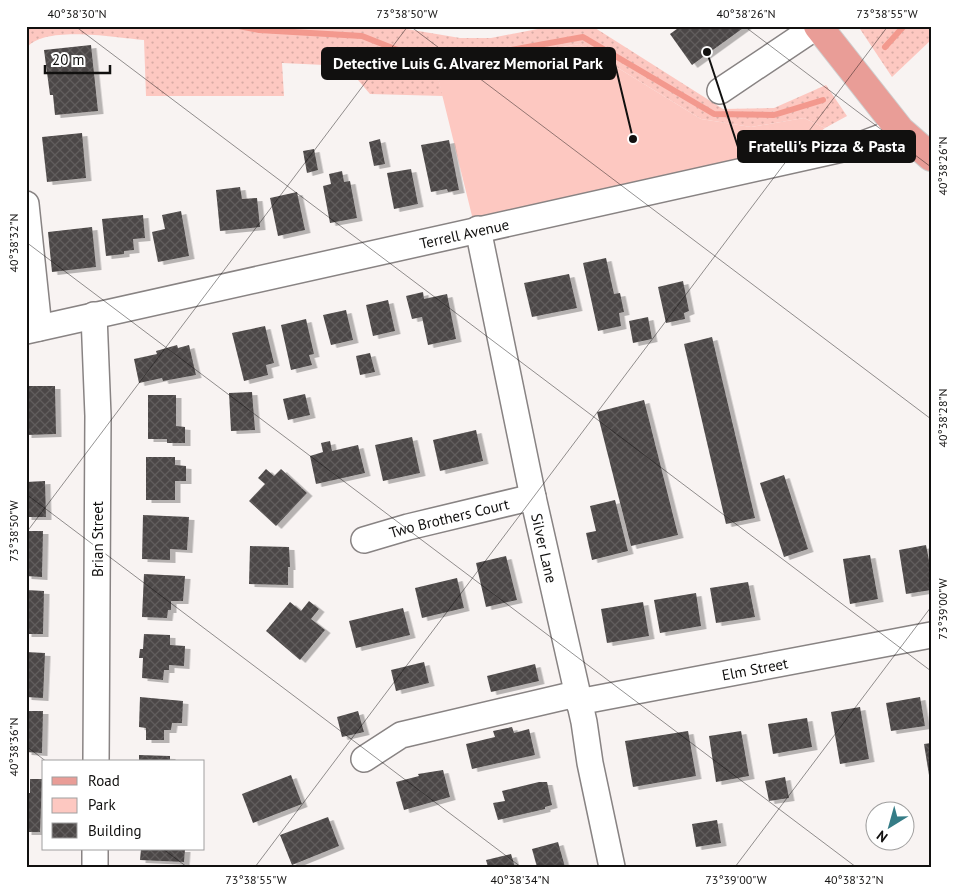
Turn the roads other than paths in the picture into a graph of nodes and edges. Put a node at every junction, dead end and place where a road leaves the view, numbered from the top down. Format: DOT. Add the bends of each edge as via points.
graph roads {
  1 [pos="817,26"];
  2 [pos="720,91"];
  3 [pos="900,130"];
  4 [pos="931,157"];
  5 [pos="26,204"];
  6 [pos="478,230"];
  7 [pos="94,315"];
  8 [pos="33,329"];
  9 [pos="533,497"];
  10 [pos="364,540"];
  11 [pos="931,635"];
  12 [pos="577,698"];
  13 [pos="364,759"];
  14 [pos="96,760"];
  15 [pos="95,850"];
  16 [pos="95,867"];
  17 [pos="612,867"];
  1 -- 2 [label="street"];
  1 -- 3 [label="main road"];
  3 -- 4 [label="main road"];
  3 -- 6 [label="street, Terrell Avenue" via="860,145"];
  5 -- 8 [label="street"];
  6 -- 7 [label="street, Terrell Avenue"];
  6 -- 9 [label="street, Silver Lane"];
  7 -- 8 [label="street, Terrell Avenue"];
  7 -- 14 [label="street, Brian Street" via="98,416"];
  9 -- 10 [label="street, Two Brothers Court"];
  9 -- 12 [label="street, Silver Lane"];
  11 -- 12 [label="street, Elm Street"];
  12 -- 13 [label="street, Elm Street" via="400,736"];
  12 -- 17 [label="street, Silver Lane"];
  15 -- 16 [label="street"];
}
